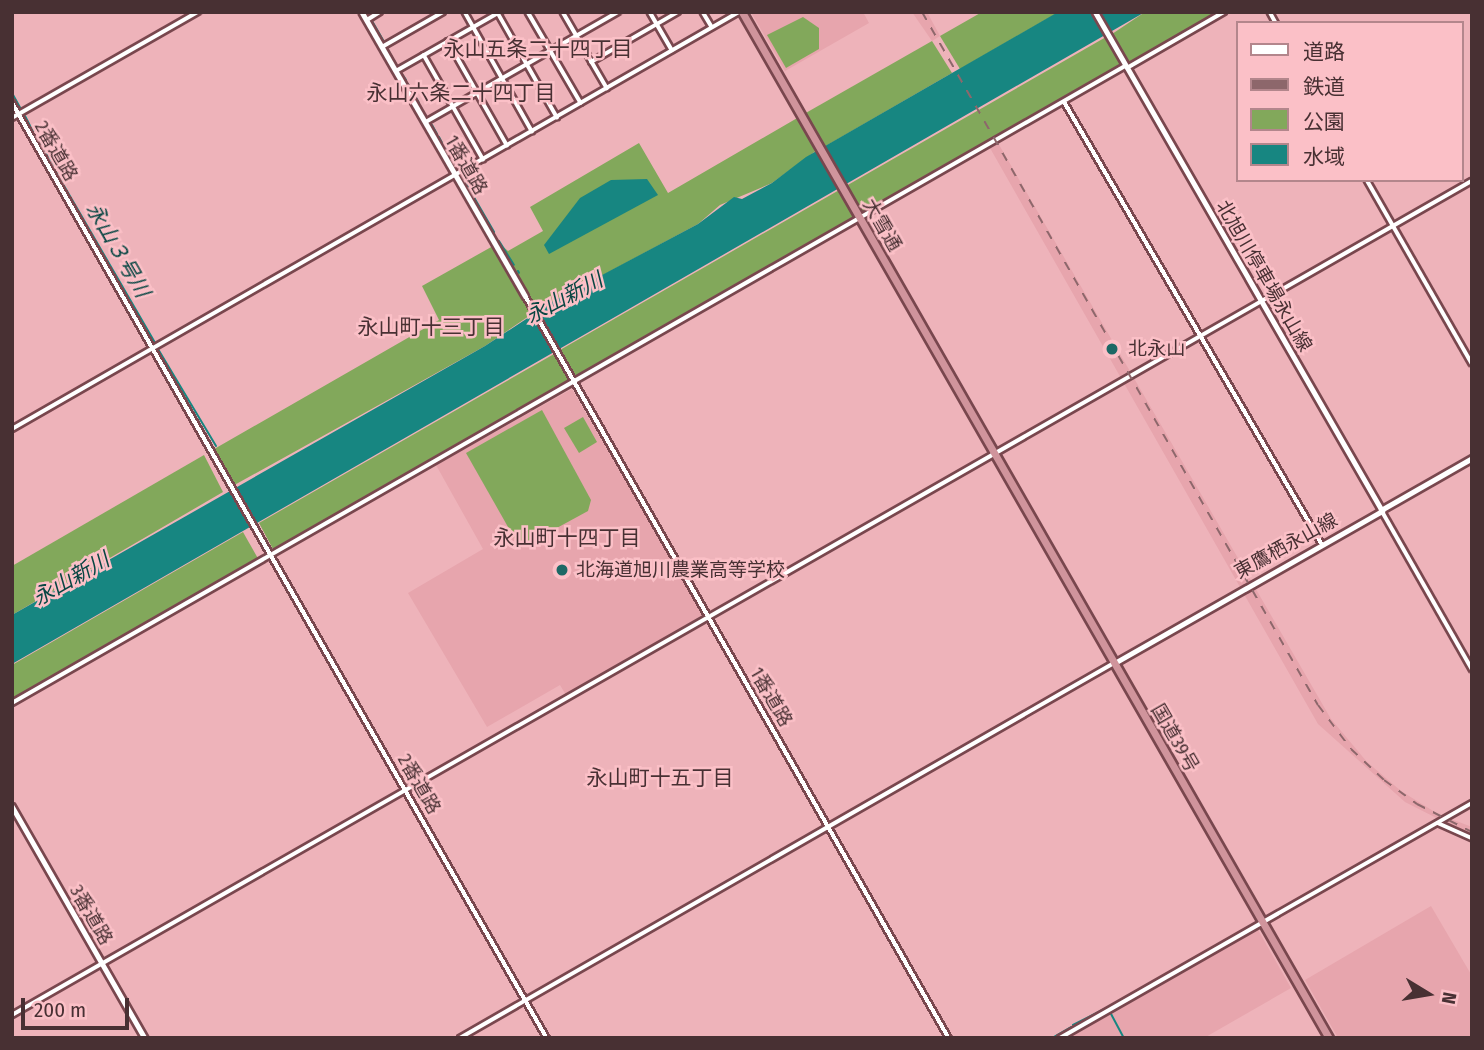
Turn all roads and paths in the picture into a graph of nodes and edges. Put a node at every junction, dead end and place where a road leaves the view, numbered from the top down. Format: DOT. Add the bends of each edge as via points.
graph roads {
  1 [pos="198,12"];
  2 [pos="362,12"];
  3 [pos="380,12"];
  4 [pos="443,12"];
  5 [pos="465,12"];
  6 [pos="528,12"];
  7 [pos="563,12"];
  8 [pos="618,12"];
  9 [pos="650,12"];
  10 [pos="678,12"];
  11 [pos="703,12"];
  12 [pos="740,12"];
  13 [pos="1095,12"];
  14 [pos="1224,12"];
  15 [pos="499,13"];
  16 [pos="367,20"];
  17 [pos="657,24"];
  18 [pos="473,27"];
  19 [pos="712,27"];
  20 [pos="577,36"];
  21 [pos="448,41"];
  22 [pos="382,47"];
  23 [pos="672,50"];
  24 [pos="551,51"];
  25 [pos="424,55"];
  26 [pos="591,61"];
  27 [pos="527,65"];
  28 [pos="1126,67"];
  29 [pos="396,71"];
  30 [pos="502,79"];
  31 [pos="607,88"];
  32 [pos="478,93"];
  33 [pos="12,102"];
  34 [pos="581,103"];
  35 [pos="1065,103"];
  36 [pos="453,107"];
  37 [pos="19,114"];
  38 [pos="557,117"];
  39 [pos="12,118"];
  40 [pos="426,122"];
  41 [pos="532,131"];
  42 [pos="507,145"];
  43 [pos="483,159"];
  44 [pos="456,175"];
  45 [pos="1472,181"];
  46 [pos="1368,182"];
  47 [pos="860,218"];
  48 [pos="1393,226"];
  49 [pos="525,295"];
  50 [pos="1261,302"];
  51 [pos="1199,337"];
  52 [pos="153,348"];
  53 [pos="1472,363"];
  54 [pos="575,383"];
  55 [pos="12,429"];
  56 [pos="995,454"];
  57 [pos="1472,458"];
  58 [pos="1381,510"];
  59 [pos="1322,544"];
  60 [pos="271,555"];
  61 [pos="709,618"];
  62 [pos="1114,663"];
  63 [pos="1472,669"];
  64 [pos="12,703"];
  65 [pos="406,790"];
  66 [pos="1472,803"];
  67 [pos="12,806"];
  68 [pos="1438,823"];
  69 [pos="828,827"];
  70 [pos="1472,838"];
  71 [pos="1263,922"];
  72 [pos="102,964"];
  73 [pos="526,1000"];
  74 [pos="12,1015"];
  75 [pos="145,1038"];
  76 [pos="460,1038"];
  77 [pos="547,1038"];
  78 [pos="949,1038"];
  79 [pos="1060,1038"];
  80 [pos="1329,1038"];
  1 -- 37 [label="street"];
  2 -- 16 [label="street, 1番道路"];
  3 -- 16 [label="street"];
  4 -- 22 [label="street"];
  5 -- 18 [label="street"];
  6 -- 24 [label="street"];
  7 -- 20 [label="street"];
  8 -- 20 [label="street"];
  9 -- 17 [label="street"];
  10 -- 17 [label="street"];
  11 -- 19 [label="street"];
  12 -- 19 [label="street"];
  12 -- 47 [label="highway, 大雪通"];
  13 -- 28 [label="main road, 北旭川停車場永山線"];
  14 -- 28 [label="street"];
  15 -- 18 [label="street"];
  15 -- 27 [label="street"];
  16 -- 22 [label="street, 1番道路"];
  17 -- 23 [label="street"];
  17 -- 26 [label="street"];
  18 -- 21 [label="street"];
  18 -- 30 [label="street"];
  19 -- 23 [label="street"];
  20 -- 24 [label="street"];
  20 -- 26 [label="street"];
  21 -- 25 [label="street"];
  21 -- 32 [label="street"];
  22 -- 29 [label="street, 1番道路"];
  23 -- 31 [label="street"];
  24 -- 27 [label="street"];
  24 -- 34 [label="street"];
  25 -- 29 [label="street"];
  25 -- 36 [label="street"];
  26 -- 31 [label="street"];
  27 -- 30 [label="street"];
  27 -- 38 [label="street"];
  28 -- 35 [label="street"];
  28 -- 50 [label="main road, 北旭川停車場永山線"];
  29 -- 40 [label="street, 1番道路"];
  30 -- 32 [label="street"];
  30 -- 41 [label="street"];
  31 -- 34 [label="street"];
  32 -- 36 [label="street"];
  32 -- 42 [label="street"];
  33 -- 37 [label="street, 2番道路"];
  34 -- 38 [label="street"];
  35 -- 47 [label="street"];
  35 -- 51 [label="street"];
  36 -- 40 [label="street"];
  36 -- 43 [label="street"];
  37 -- 39 [label="street"];
  37 -- 52 [label="street, 2番道路"];
  38 -- 41 [label="street"];
  40 -- 44 [label="street, 1番道路"];
  41 -- 42 [label="street"];
  42 -- 43 [label="street"];
  43 -- 44 [label="street"];
  44 -- 49 [label="street, 1番道路"];
  44 -- 52 [label="street"];
  45 -- 48 [label="street"];
  46 -- 48 [label="street"];
  47 -- 54 [label="street"];
  47 -- 56 [label="highway, 大雪通"];
  48 -- 50 [label="street"];
  48 -- 53 [label="street"];
  49 -- 54 [label="street, 1番道路"];
  50 -- 51 [label="street"];
  50 -- 58 [label="main road, 北旭川停車場永山線"];
  51 -- 56 [label="street"];
  51 -- 59 [label="street"];
  52 -- 55 [label="street"];
  52 -- 60 [label="street, 2番道路"];
  54 -- 60 [label="street"];
  54 -- 61 [label="street, 1番道路"];
  56 -- 61 [label="street"];
  56 -- 62 [label="highway, 国道39号"];
  57 -- 58 [label="main road, 東鷹栖永山線"];
  58 -- 59 [label="main road, 東鷹栖永山線"];
  58 -- 63 [label="street"];
  59 -- 62 [label="main road, 東鷹栖永山線"];
  60 -- 64 [label="street"];
  60 -- 65 [label="street, 2番道路"];
  61 -- 65 [label="street"];
  61 -- 69 [label="street, 1番道路"];
  62 -- 69 [label="street"];
  62 -- 71 [label="highway, 国道39号"];
  65 -- 72 [label="street"];
  65 -- 73 [label="street, 2番道路"];
  66 -- 68 [label="street"];
  67 -- 72 [label="street, 3番道路"];
  68 -- 70 [label="street"];
  68 -- 71 [label="street"];
  69 -- 73 [label="street"];
  69 -- 78 [label="street, 1番道路"];
  71 -- 79 [label="street"];
  71 -- 80 [label="highway, 国道39号"];
  72 -- 74 [label="street"];
  72 -- 75 [label="street, 3番道路"];
  73 -- 76 [label="street"];
  73 -- 77 [label="street, 2番道路"];
}
